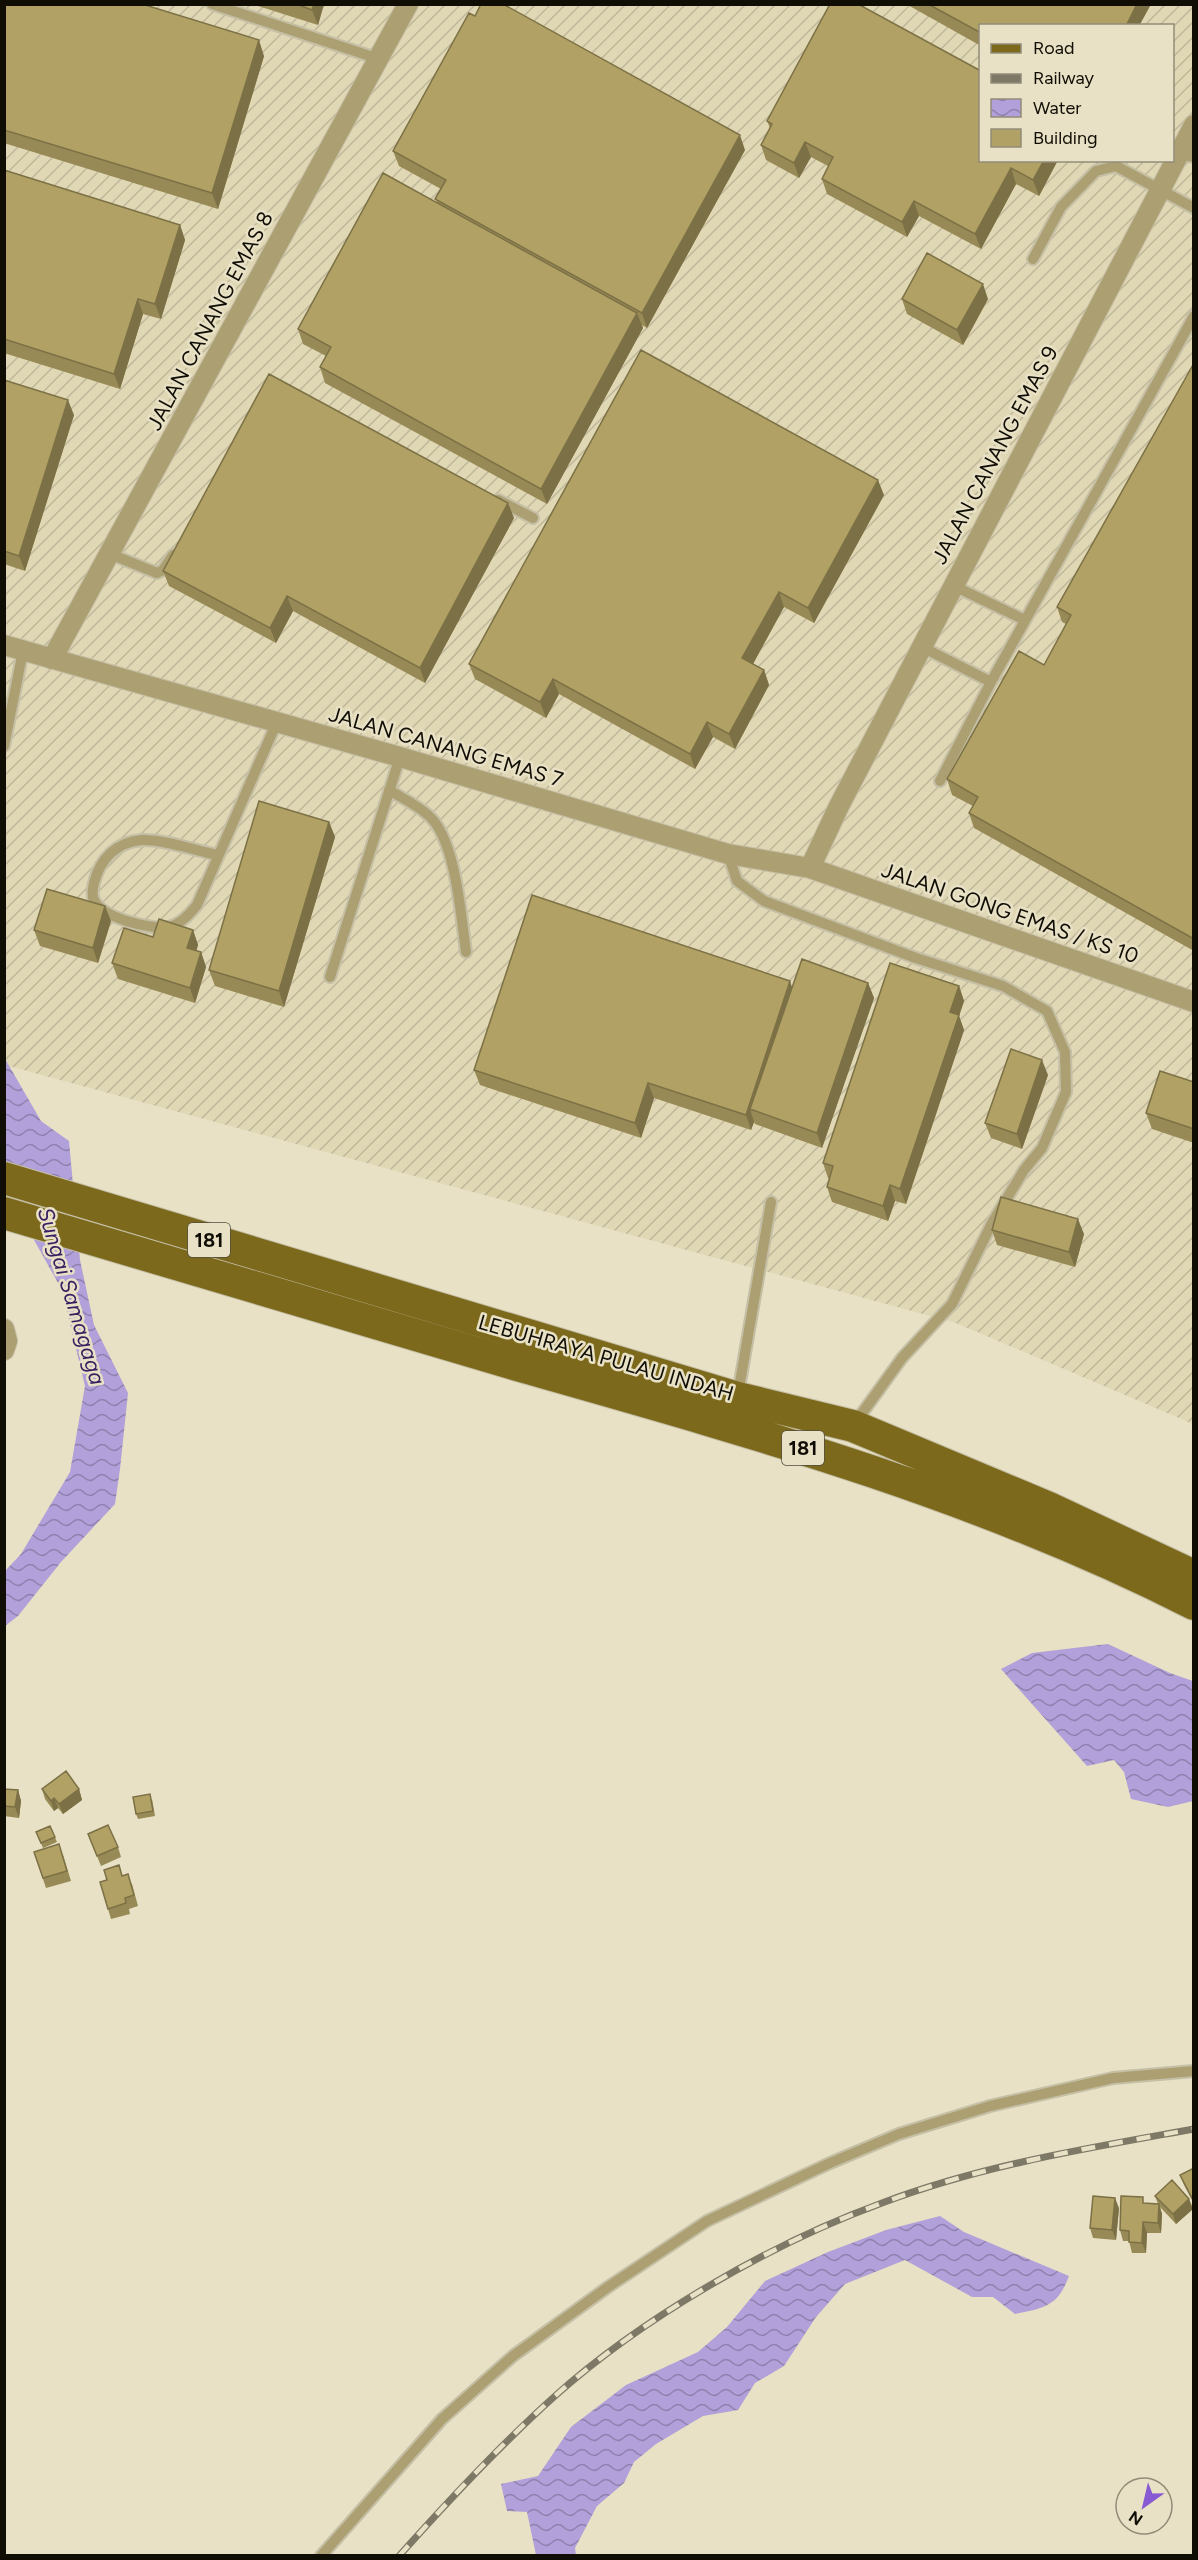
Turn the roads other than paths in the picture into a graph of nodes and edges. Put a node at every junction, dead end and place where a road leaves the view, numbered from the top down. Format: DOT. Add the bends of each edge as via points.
graph roads {
  1 [pos="212,4"];
  2 [pos="408,4"];
  3 [pos="379,60"];
  4 [pos="1194,125"];
  5 [pos="1186,156"];
  6 [pos="1161,188"];
  7 [pos="1194,208"];
  8 [pos="1033,258"];
  9 [pos="1194,316"];
  10 [pos="492,496"];
  11 [pos="533,518"];
  12 [pos="181,541"];
  13 [pos="110,554"];
  14 [pos="954,586"];
  15 [pos="1025,620"];
  16 [pos="922,647"];
  17 [pos="14,648"];
  18 [pos="52,660"];
  19 [pos="991,682"];
  20 [pos="276,724"];
  21 [pos="4,746"];
  22 [pos="400,757"];
  23 [pos="940,781"];
  24 [pos="389,790"];
  25 [pos="728,854"];
  26 [pos="218,855"];
  27 [pos="810,868"];
  28 [pos="466,952"];
  29 [pos="330,977"];
  30 [pos="1194,1002"];
  31 [pos="4,1178"];
  32 [pos="771,1202"];
  33 [pos="4,1213"];
  34 [pos="4,1329"];
  35 [pos="4,1350"];
  36 [pos="738,1398"];
  37 [pos="853,1426"];
  38 [pos="1194,1576"];
  39 [pos="1194,1604"];
  40 [pos="1194,2071"];
  41 [pos="321,2556"];
  1 -- 3 [label="lane"];
  2 -- 3 [label="street, JALAN CANANG EMAS 8"];
  3 -- 13 [label="street, JALAN CANANG EMAS 8"];
  4 -- 5 [label="street, JALAN CANANG EMAS 9"];
  5 -- 6 [label="street, JALAN CANANG EMAS 9"];
  6 -- 7 [label="lane"];
  6 -- 8 [label="lane" via="1116,166 1096,171 1061,207"];
  6 -- 14 [label="street, JALAN CANANG EMAS 9"];
  9 -- 15 [label="lane"];
  10 -- 11 [label="lane"];
  12 -- 13 [label="lane" via="157,573"];
  13 -- 18 [label="street, JALAN CANANG EMAS 8"];
  14 -- 15 [label="lane"];
  14 -- 16 [label="street, JALAN CANANG EMAS 9"];
  15 -- 19 [label="lane"];
  16 -- 19 [label="lane"];
  16 -- 27 [label="street, JALAN CANANG EMAS 9"];
  17 -- 18 [label="street, JALAN CANANG EMAS 7"];
  17 -- 21 [label="lane"];
  18 -- 20 [label="street, JALAN CANANG EMAS 7"];
  19 -- 23 [label="lane"];
  20 -- 22 [label="street, JALAN CANANG EMAS 7"];
  20 -- 26 [label="lane"];
  22 -- 24 [label="lane"];
  22 -- 25 [label="street, JALAN CANANG EMAS 7"];
  24 -- 28 [label="lane" via="430,816 442,837 454,872"];
  24 -- 29 [label="lane"];
  25 -- 27 [label="street, JALAN CANANG EMAS 7"];
  25 -- 37 [label="lane" via="737,880 764,901 1003,986 1047,1011 1065,1052 1066,1092 1042,1148 992,1223 952,1304 902,1358"];
  26 -- 26 [label="lane" via="145,840 123,844 106,856 91,894 104,912 146,927 170,927 186,918 197,905"];
  27 -- 30 [label="street, JALAN GONG EMAS / KS 10"];
  31 -- 36 [label="main road, LEBUHRAYA PULAU INDAH / 181"];
  32 -- 36 [label="lane"];
  33 -- 39 [label="main road, LEBUHRAYA PULAU INDAH / 181" via="398,1331 752,1431 919,1486 1069,1546"];
  34 -- 35 [label="street"];
  36 -- 37 [label="main road, LEBUHRAYA PULAU INDAH / 181"];
  37 -- 38 [label="main road, LEBUHRAYA PULAU INDAH / 181" via="1048,1508"];
  40 -- 41 [label="lane" via="1113,2078 967,2113 899,2134 707,2221 513,2356 442,2420"];
}
